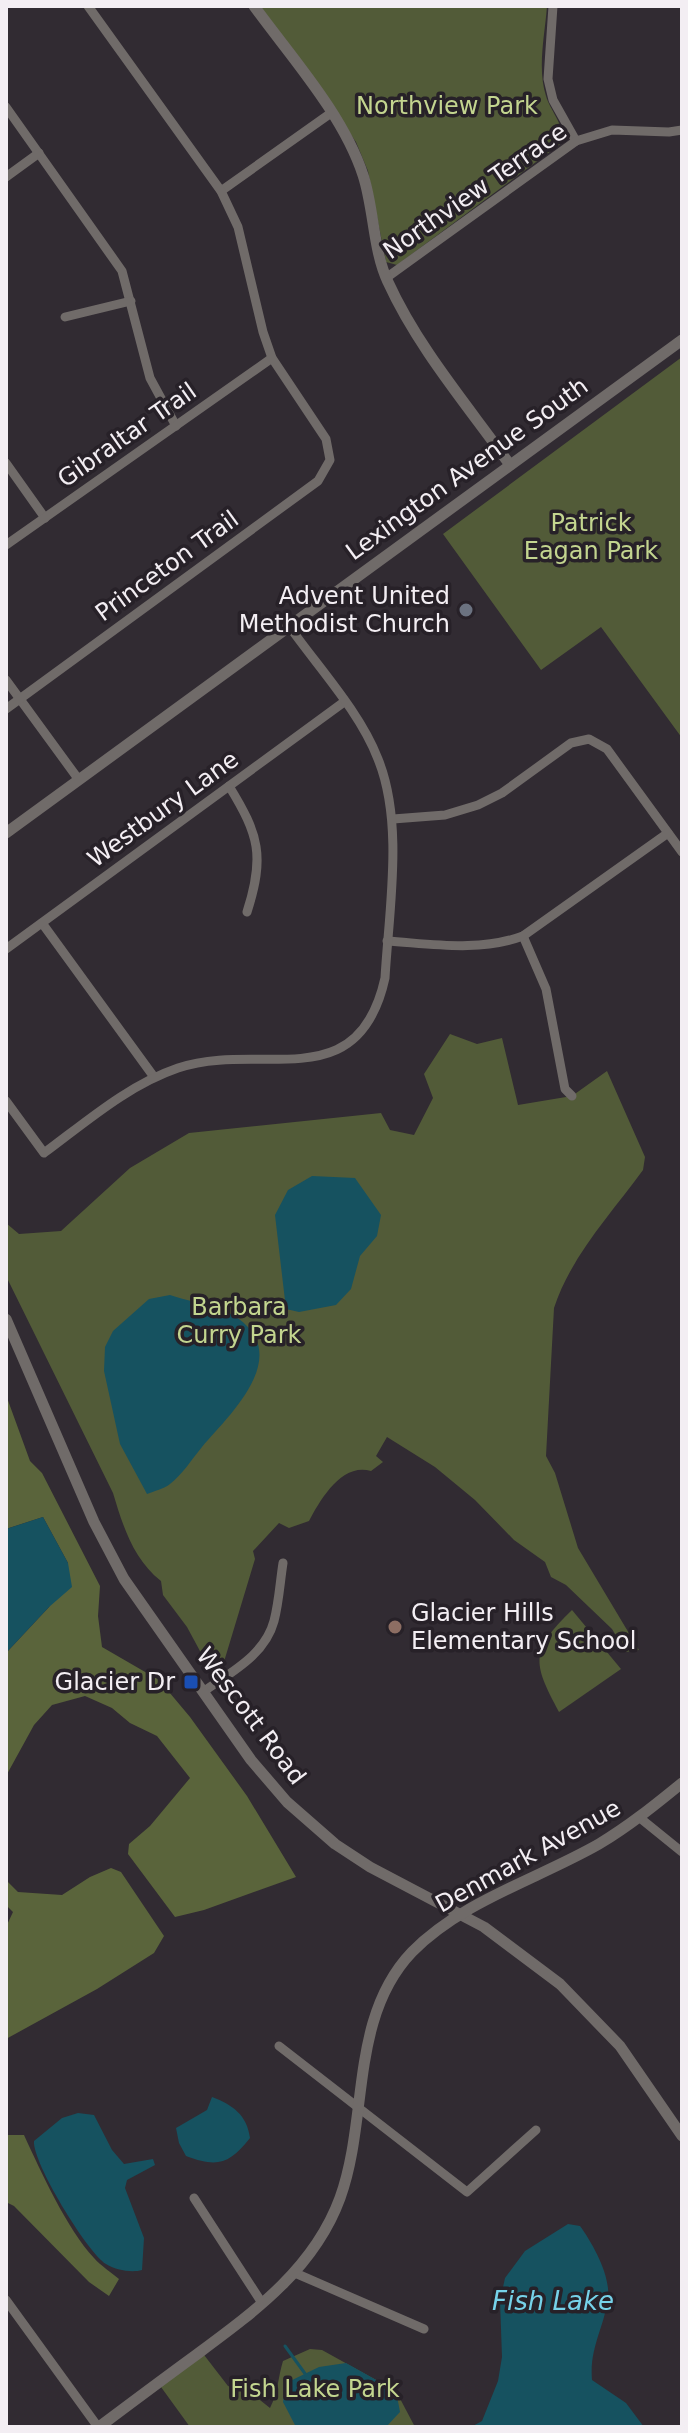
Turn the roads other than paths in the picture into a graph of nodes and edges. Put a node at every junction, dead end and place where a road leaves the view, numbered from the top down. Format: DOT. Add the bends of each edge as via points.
graph roads {
  1 [pos="88,6"];
  2 [pos="254,6"];
  3 [pos="553,6"];
  4 [pos="6,107"];
  5 [pos="331,113"];
  6 [pos="682,130"];
  7 [pos="576,141"];
  8 [pos="39,153"];
  9 [pos="6,177"];
  10 [pos="221,191"];
  11 [pos="386,278"];
  12 [pos="131,301"];
  13 [pos="65,317"];
  14 [pos="682,340"];
  15 [pos="272,358"];
  16 [pos="176,426"];
  17 [pos="6,463"];
  18 [pos="510,465"];
  19 [pos="45,518"];
  20 [pos="6,545"];
  21 [pos="289,626"];
  22 [pos="6,680"];
  23 [pos="20,699"];
  24 [pos="344,702"];
  25 [pos="6,709"];
  26 [pos="79,780"];
  27 [pos="229,786"];
  28 [pos="393,819"];
  29 [pos="6,833"];
  30 [pos="668,833"];
  31 [pos="682,852"];
  32 [pos="247,912"];
  33 [pos="42,923"];
  34 [pos="523,936"];
  35 [pos="387,941"];
  36 [pos="6,949"];
  37 [pos="154,1077"];
  38 [pos="572,1096"];
  39 [pos="6,1101"];
  40 [pos="6,1319"];
  41 [pos="283,1563"];
  42 [pos="203,1692"];
  43 [pos="682,1783"];
  44 [pos="640,1818"];
  45 [pos="682,1852"];
  46 [pos="459,1916"];
  47 [pos="279,2046"];
  48 [pos="360,2108"];
  49 [pos="536,2130"];
  50 [pos="682,2136"];
  51 [pos="194,2198"];
  52 [pos="295,2273"];
  53 [pos="6,2300"];
  54 [pos="262,2303"];
  55 [pos="424,2329"];
  56 [pos="98,2427"];
  1 -- 10 [label="street"];
  2 -- 5 [label="street"];
  3 -- 7 [label="street" via="548,79 553,100"];
  4 -- 8 [label="street"];
  5 -- 10 [label="street"];
  5 -- 11 [label="street" via="363,176"];
  6 -- 7 [label="street, Northview Terrace" via="612,130"];
  7 -- 11 [label="street, Northview Terrace"];
  8 -- 9 [label="street"];
  8 -- 12 [label="street" via="122,271"];
  10 -- 15 [label="street" via="238,227"];
  11 -- 18 [label="street" via="409,322"];
  12 -- 13 [label="street"];
  12 -- 16 [label="street" via="150,378"];
  14 -- 18 [label="street, Lexington Avenue South"];
  15 -- 16 [label="street, Gibraltar Trail"];
  15 -- 23 [label="street, Princeton Trail" via="326,439 330,460 318,481"];
  16 -- 19 [label="street, Gibraltar Trail"];
  17 -- 19 [label="street"];
  18 -- 21 [label="street, Lexington Avenue South"];
  19 -- 20 [label="street, Gibraltar Trail"];
  21 -- 24 [label="street"];
  21 -- 26 [label="street, Lexington Avenue South"];
  22 -- 23 [label="street"];
  23 -- 25 [label="street, Princeton Trail"];
  23 -- 26 [label="street"];
  24 -- 27 [label="street, Westbury Lane"];
  24 -- 28 [label="street" via="378,757"];
  26 -- 29 [label="street, Lexington Avenue South"];
  27 -- 32 [label="street" via="249,819 258,856"];
  27 -- 33 [label="street, Westbury Lane"];
  28 -- 30 [label="street" via="445,815 478,805 571,743 589,739 607,749"];
  28 -- 35 [label="street"];
  30 -- 31 [label="street"];
  30 -- 34 [label="street"];
  33 -- 36 [label="street, Westbury Lane"];
  33 -- 37 [label="street"];
  34 -- 35 [label="street" via="480,947"];
  34 -- 38 [label="street" via="546,989 565,1089"];
  35 -- 37 [label="street" via="380,1003 351,1042 304,1059 207,1062"];
  37 -- 39 [label="street" via="44,1153"];
  40 -- 42 [label="street, Wescott Road" via="94,1522 118,1567"];
  41 -- 42 [label="street" via="266,1640"];
  42 -- 46 [label="street, Wescott Road" via="251,1760 299,1813 370,1867"];
  43 -- 44 [label="street, Denmark Avenue"];
  44 -- 45 [label="street"];
  44 -- 46 [label="street, Denmark Avenue"];
  46 -- 48 [label="street, Denmark Avenue" via="412,1953 384,1992 370,2030"];
  46 -- 50 [label="street, Wescott Road" via="484,1927 560,1984 620,2046"];
  47 -- 48 [label="street"];
  48 -- 49 [label="street" via="467,2192"];
  48 -- 52 [label="street, Denmark Avenue" via="340,2200"];
  51 -- 54 [label="street"];
  52 -- 54 [label="street, Denmark Avenue"];
  52 -- 55 [label="street"];
  53 -- 56 [label="street"];
  54 -- 56 [label="street, Denmark Avenue"];
}
